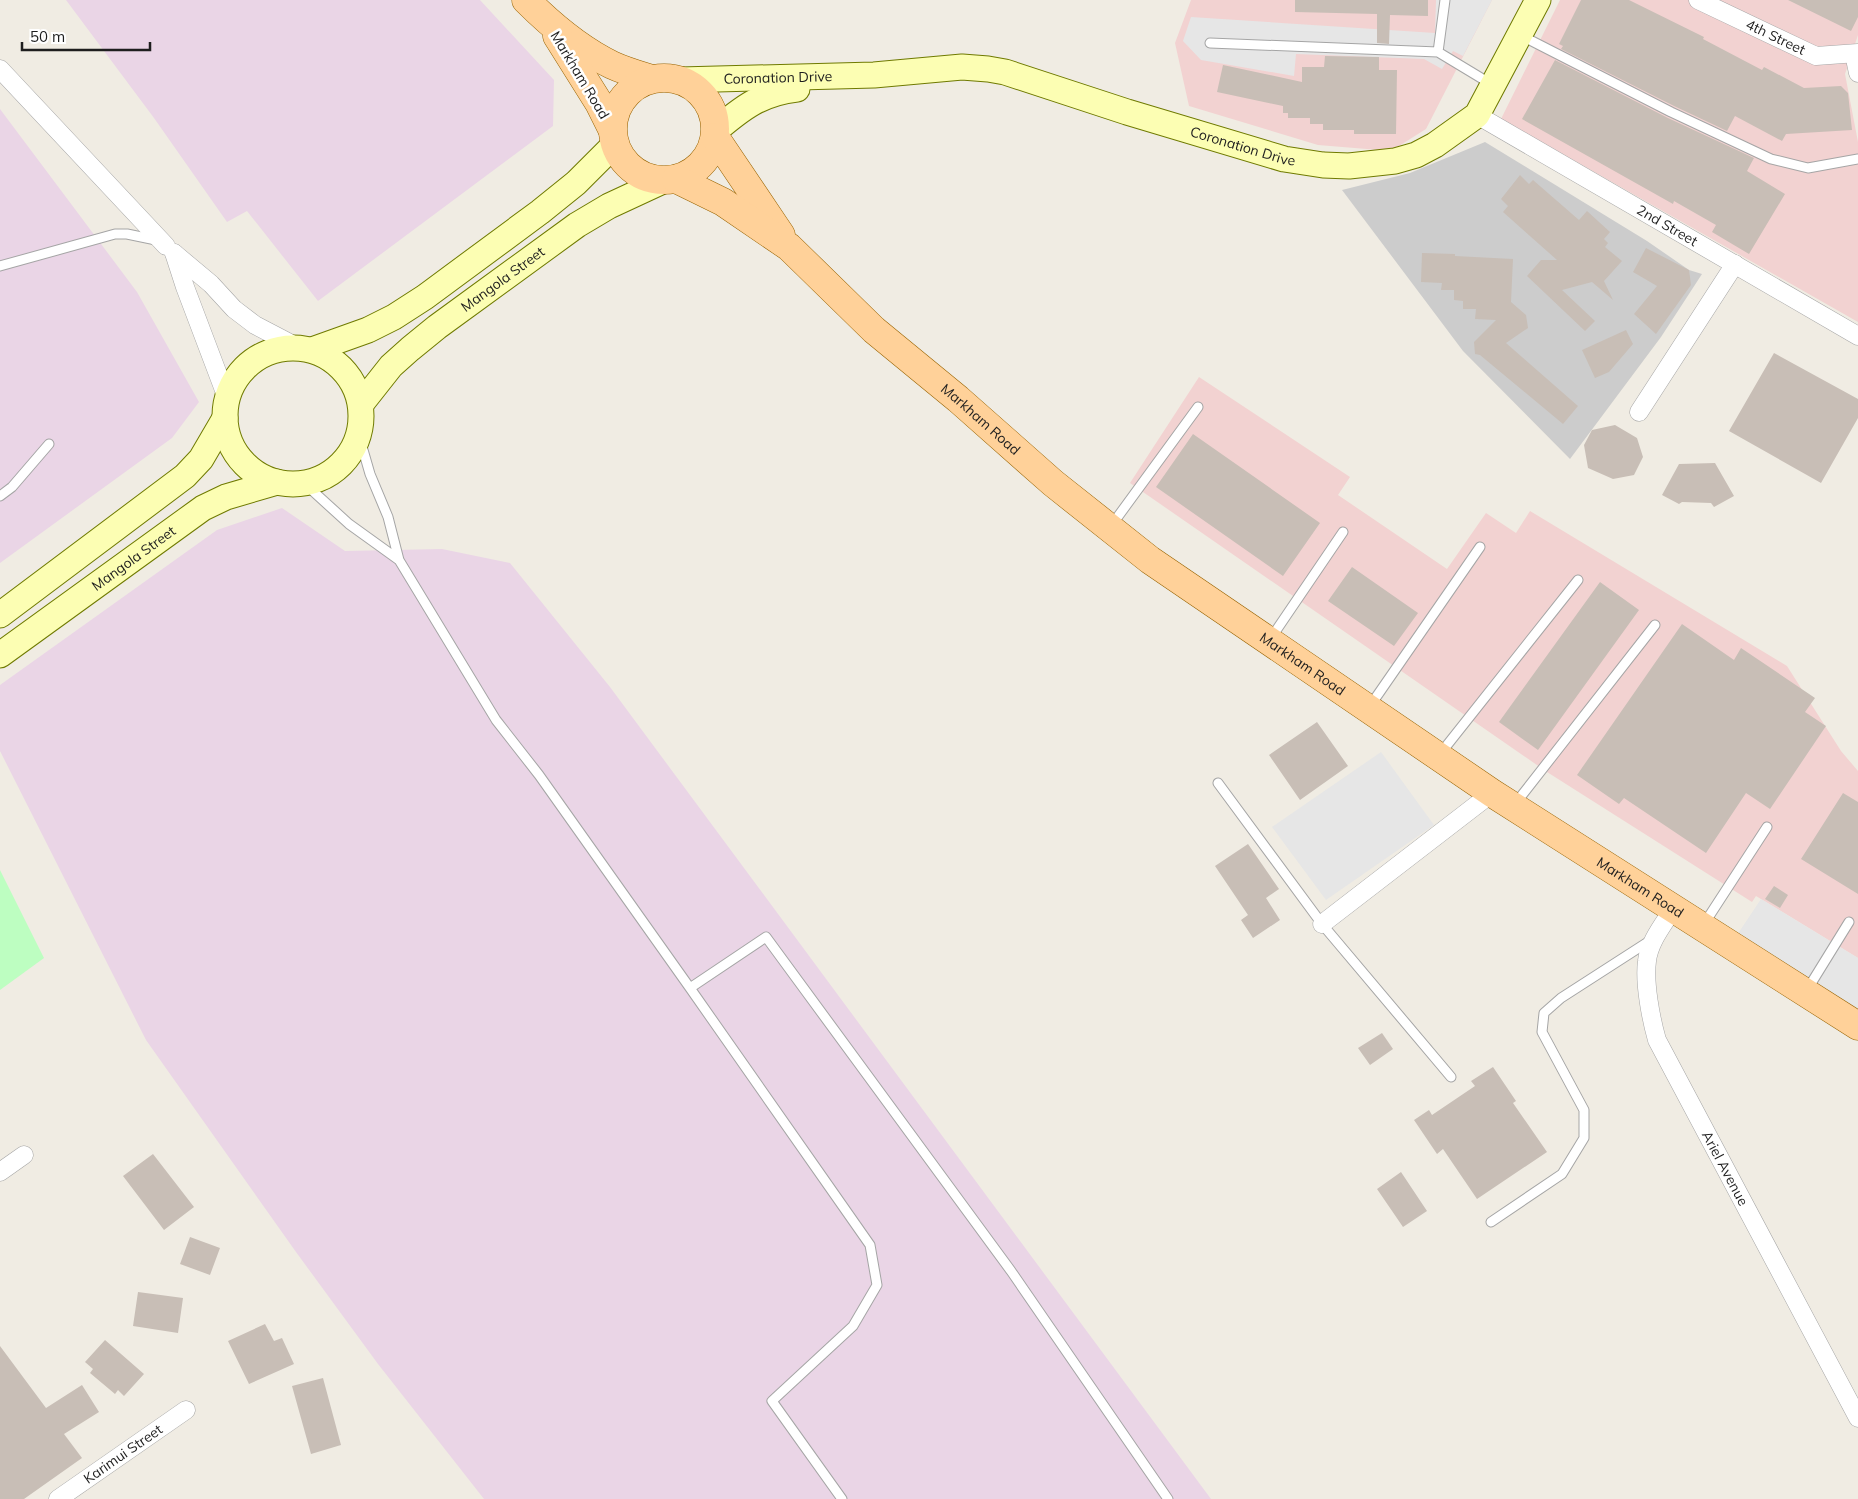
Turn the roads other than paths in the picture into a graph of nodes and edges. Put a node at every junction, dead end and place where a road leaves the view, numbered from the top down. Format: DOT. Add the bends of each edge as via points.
graph roads {
  1 [pos="526,0"];
  2 [pos="1445,0"];
  3 [pos="1538,0"];
  4 [pos="1698,0"];
  5 [pos="548,22"];
  6 [pos="1520,35"];
  7 [pos="1210,43"];
  8 [pos="1438,52"];
  9 [pos="1856,53"];
  10 [pos="0,68"];
  11 [pos="1858,73"];
  12 [pos="874,75"];
  13 [pos="652,79"];
  14 [pos="680,80"];
  15 [pos="1493,85"];
  16 [pos="1477,115"];
  17 [pos="715,134"];
  18 [pos="613,137"];
  19 [pos="1858,159"];
  20 [pos="670,180"];
  21 [pos="789,247"];
  22 [pos="170,249"];
  23 [pos="1734,264"];
  24 [pos="0,266"];
  25 [pos="1858,336"];
  26 [pos="305,349"];
  27 [pos="361,404"];
  28 [pos="1198,407"];
  29 [pos="226,408"];
  30 [pos="1638,412"];
  31 [pos="359,436"];
  32 [pos="49,444"];
  33 [pos="277,482"];
  34 [pos="304,483"];
  35 [pos="0,496"];
  36 [pos="1110,528"];
  37 [pos="1343,532"];
  38 [pos="1480,547"];
  39 [pos="399,560"];
  40 [pos="1578,580"];
  41 [pos="0,615"];
  42 [pos="1655,626"];
  43 [pos="1269,640"];
  44 [pos="0,655"];
  45 [pos="1368,708"];
  46 [pos="1438,756"];
  47 [pos="1218,783"];
  48 [pos="1503,800"];
  49 [pos="1767,827"];
  50 [pos="1673,909"];
  51 [pos="1849,922"];
  52 [pos="1322,924"];
  53 [pos="1702,926"];
  54 [pos="1655,937"];
  55 [pos="690,988"];
  56 [pos="1805,992"];
  57 [pos="1858,1026"];
  58 [pos="1451,1077"];
  59 [pos="24,1155"];
  60 [pos="0,1172"];
  61 [pos="1491,1222"];
  62 [pos="186,1410"];
  63 [pos="1858,1418"];
  64 [pos="58,1499"];
  65 [pos="842,1499"];
  66 [pos="1168,1499"];
  1 -- 5 [label="main road, Markham Road"];
  2 -- 8 [label="lane"];
  3 -- 6 [label="main road, Coronation Drive"];
  4 -- 9 [label="street, 4th Street" via="1816,56"];
  5 -- 13 [label="main road, Markham Road" via="595,55"];
  5 -- 18 [label="main road, Markham Road" via="599,103"];
  6 -- 15 [label="main road, Coronation Drive"];
  6 -- 19 [label="lane" via="1771,159 1808,168"];
  7 -- 8 [label="lane"];
  8 -- 15 [label="lane"];
  9 -- 11 [label="street"];
  10 -- 22 [label="street"];
  12 -- 14 [label="main road, Coronation Drive"];
  12 -- 16 [label="main road, Coronation Drive" via="962,67 997,71 1284,159 1322,165 1349,166 1395,161 1416,155"];
  12 -- 17 [label="main road, Coronation Drive" via="763,97 733,115"];
  13 -- 14 [label="main road"];
  13 -- 18 [label="main road" via="628,92 619,103 614,115"];
  14 -- 17 [label="main road" via="695,88 706,100 714,115"];
  15 -- 16 [label="main road, Coronation Drive"];
  16 -- 23 [label="street, 2nd Street"];
  17 -- 20 [label="main road" via="710,152 702,164 690,174"];
  17 -- 21 [label="main road, Markham Road"];
  18 -- 20 [label="main road" via="620,157 628,167 652,179"];
  18 -- 26 [label="main road" via="576,183 425,297 368,330"];
  20 -- 21 [label="main road, Markham Road" via="723,202"];
  20 -- 27 [label="main road, Mangola Street" via="609,206 577,225 410,349 391,366"];
  21 -- 36 [label="main road, Markham Road" via="874,330"];
  22 -- 24 [label="lane" via="146,237 116,234"];
  22 -- 26 [label="street" via="255,325"];
  22 -- 29 [label="street"];
  23 -- 25 [label="street, 2nd Street"];
  23 -- 30 [label="street"];
  26 -- 27 [label="main road" via="329,358 344,370 355,386"];
  26 -- 29 [label="main road" via="280,349 262,355 246,366 234,381"];
  27 -- 31 [label="main road"];
  28 -- 36 [label="lane"];
  29 -- 33 [label="main road" via="228,436 235,452 260,476"];
  29 -- 41 [label="main road" via="201,460 185,476"];
  31 -- 34 [label="main road" via="338,467"];
  31 -- 39 [label="lane" via="388,517"];
  32 -- 35 [label="lane" via="12,487"];
  33 -- 34 [label="main road"];
  33 -- 44 [label="main road, Mangola Street" via="226,497 203,508"];
  34 -- 39 [label="lane" via="349,524"];
  36 -- 43 [label="main road, Markham Road" via="1150,560"];
  37 -- 43 [label="lane"];
  38 -- 45 [label="lane"];
  39 -- 55 [label="lane" via="496,720"];
  40 -- 46 [label="lane"];
  42 -- 48 [label="lane"];
  43 -- 45 [label="main road, Markham Road"];
  45 -- 46 [label="main road, Markham Road"];
  46 -- 48 [label="main road, Markham Road"];
  47 -- 52 [label="lane"];
  48 -- 50 [label="main road, Markham Road"];
  48 -- 52 [label="street"];
  49 -- 53 [label="lane"];
  50 -- 53 [label="main road, Markham Road"];
  50 -- 54 [label="street, Ariel Avenue"];
  51 -- 56 [label="lane"];
  52 -- 58 [label="lane"];
  53 -- 56 [label="main road, Markham Road"];
  54 -- 61 [label="lane" via="1544,1012 1542,1032 1584,1110 1584,1138 1562,1174"];
  54 -- 63 [label="street, Ariel Avenue" via="1647,961 1648,998 1657,1040"];
  55 -- 65 [label="lane" via="870,1246 877,1285 853,1326 772,1402"];
  55 -- 66 [label="lane" via="766,937 1011,1271"];
  56 -- 57 [label="main road, Markham Road"];
  59 -- 60 [label="street"];
  62 -- 64 [label="street, Karimui Street"];
}
